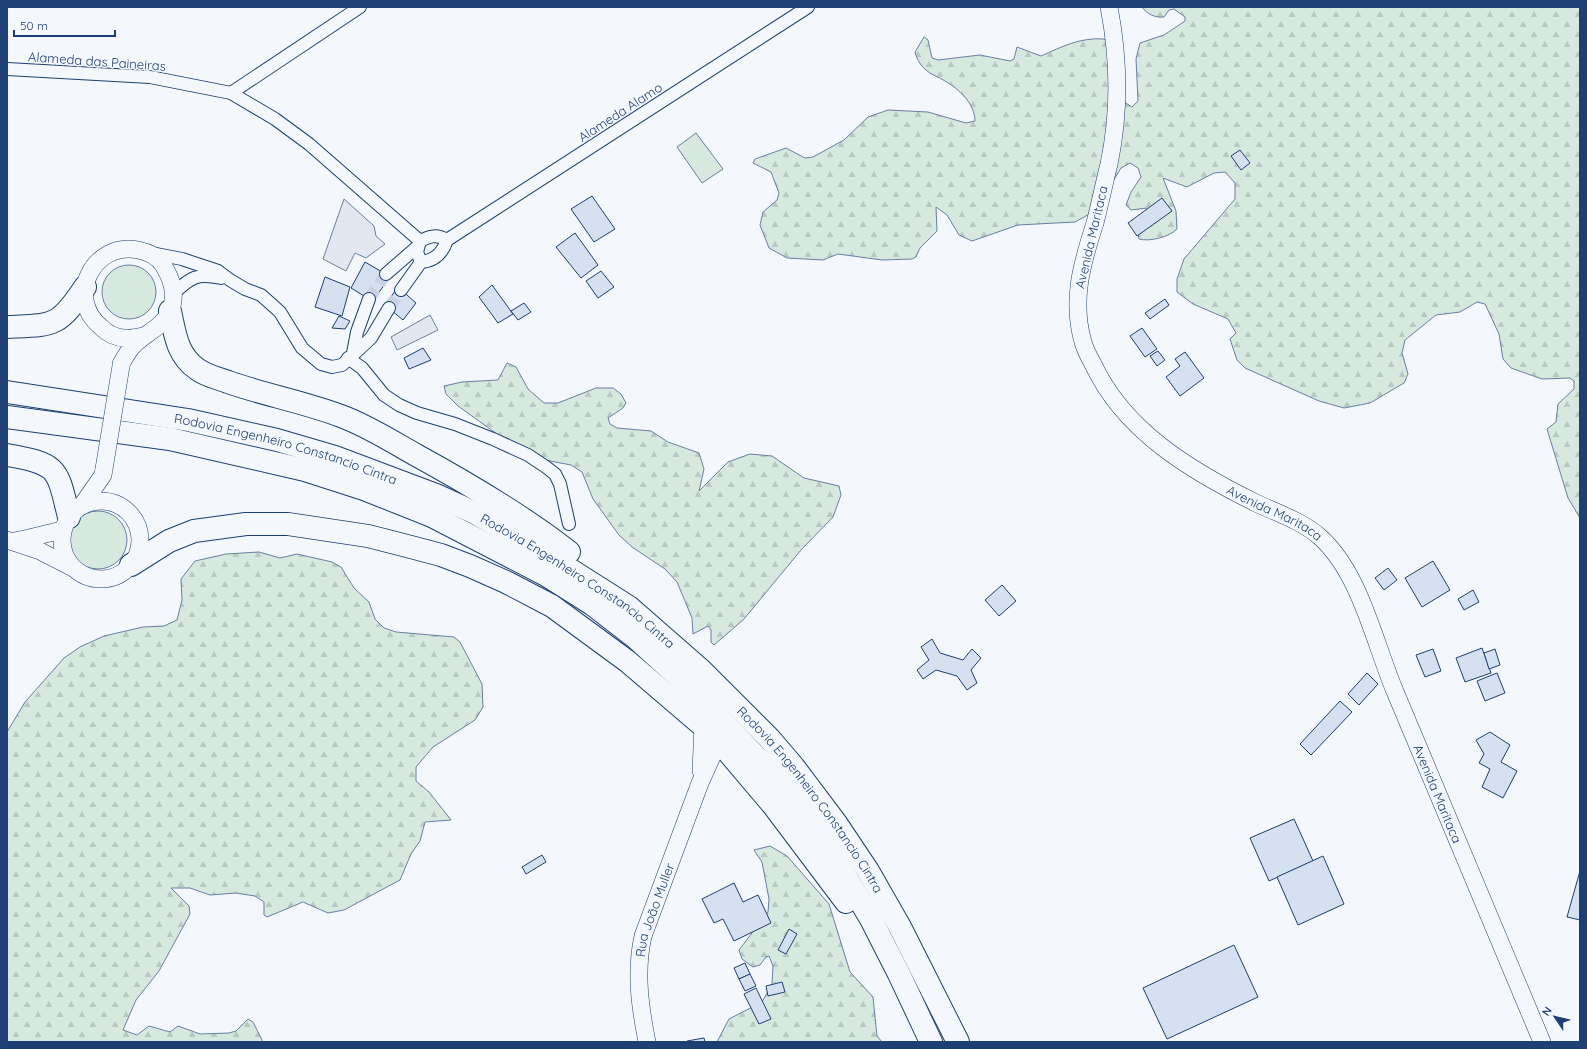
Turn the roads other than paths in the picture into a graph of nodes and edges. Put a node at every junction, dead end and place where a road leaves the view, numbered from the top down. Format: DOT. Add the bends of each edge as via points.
graph roads {
  1 [pos="360,7"];
  2 [pos="808,7"];
  3 [pos="1109,7"];
  4 [pos="7,69"];
  5 [pos="231,93"];
  6 [pos="447,240"];
  7 [pos="418,244"];
  8 [pos="146,252"];
  9 [pos="422,262"];
  10 [pos="386,274"];
  11 [pos="230,280"];
  12 [pos="85,287"];
  13 [pos="401,290"];
  14 [pos="369,299"];
  15 [pos="172,302"];
  16 [pos="389,308"];
  17 [pos="7,326"];
  18 [pos="108,333"];
  19 [pos="144,336"];
  20 [pos="351,355"];
  21 [pos="121,365"];
  22 [pos="7,392"];
  23 [pos="7,417"];
  24 [pos="7,455"];
  25 [pos="103,472"];
  26 [pos="124,508"];
  27 [pos="71,517"];
  28 [pos="570,524"];
  29 [pos="9,541"];
  30 [pos="131,565"];
  31 [pos="74,569"];
  32 [pos="629,606"];
  33 [pos="703,726"];
  34 [pos="723,746"];
  35 [pos="700,783"];
  36 [pos="899,974"];
  37 [pos="646,1042"];
  38 [pos="931,1042"];
  39 [pos="958,1042"];
  40 [pos="1542,1042"];
  1 -- 5 [label="street"];
  2 -- 6 [label="street, Alameda Alamo"];
  3 -- 40 [label="street, Avenida Maritaca" via="1117,69 1116,111 1110,160 1078,284 1077,314 1083,344 1101,382 1123,412 1143,432 1168,452 1223,486 1297,522 1320,537 1340,560 1358,592 1386,671"];
  4 -- 5 [label="street, Alameda das Paineiras" via="150,76"];
  5 -- 7 [label="street, Alameda das Paineiras" via="275,119 309,144"];
  6 -- 7 [label="street" via="429,236"];
  6 -- 9 [label="street, Alameda Alamo" via="440,253"];
  7 -- 9 [label="street" via="418,257"];
  7 -- 10 [label="street"];
  8 -- 11 [label="street" via="182,259 218,271"];
  8 -- 12 [label="street" via="130,248 114,251 100,259 90,272"];
  8 -- 15 [label="street" via="160,261 170,276"];
  9 -- 13 [label="street, Alameda Alamo"];
  11 -- 15 [label="street" via="206,275 191,279"];
  11 -- 20 [label="street" via="261,295 280,312 302,348 321,364 332,367 342,365"];
  12 -- 17 [label="highway" via="64,316 53,323"];
  12 -- 18 [label="street" via="85,305 94,322"];
  14 -- 20 [label="street"];
  15 -- 19 [label="street" via="160,326"];
  15 -- 32 [label="highway" via="177,345 197,369 237,385 342,416 446,470 540,531 583,563"];
  16 -- 20 [label="street" via="371,338"];
  18 -- 19 [label="street" via="125,338"];
  18 -- 21 [label="street"];
  19 -- 21 [label="street" via="131,347"];
  20 -- 28 [label="street" via="384,395 399,405 493,439 528,454 546,467 555,474 560,484"];
  21 -- 25 [label="street, bridge"];
  22 -- 32 [label="highway, Rodovia Engenheiro Constancio Cintra" via="188,420 276,440 335,457 436,495 473,512 530,544"];
  23 -- 36 [label="highway, Rodovia Engenheiro Constancio Cintra" via="170,439 305,470 364,489 432,516 546,575 592,604 636,638 680,678 770,771 842,870"];
  24 -- 27 [label="highway" via="46,464 57,474"];
  25 -- 26 [label="street"];
  25 -- 27 [label="street"];
  26 -- 27 [label="street" via="110,501 96,501"];
  26 -- 30 [label="street" via="134,519 140,535 138,550"];
  27 -- 29 [label="street" via="29,538"];
  27 -- 31 [label="street" via="61,544 65,558"];
  29 -- 31 [label="street" via="40,551"];
  30 -- 31 [label="street" via="119,575 104,579 88,577"];
  30 -- 33 [label="highway" via="168,541 194,531 246,524 288,524 327,529 414,548 470,566 552,606 627,661"];
  32 -- 39 [label="highway, Rodovia Engenheiro Constancio Cintra" via="701,670 769,738 793,766 868,871 900,927"];
  33 -- 34 [label="highway"];
  33 -- 35 [label="street"];
  34 -- 35 [label="street" via="714,752"];
  34 -- 36 [label="highway" via="795,834 840,893 883,957"];
  35 -- 37 [label="street, Rua João Muller" via="642,942 638,971"];
  36 -- 38 [label="highway, Rodovia Engenheiro Constancio Cintra"];
}
